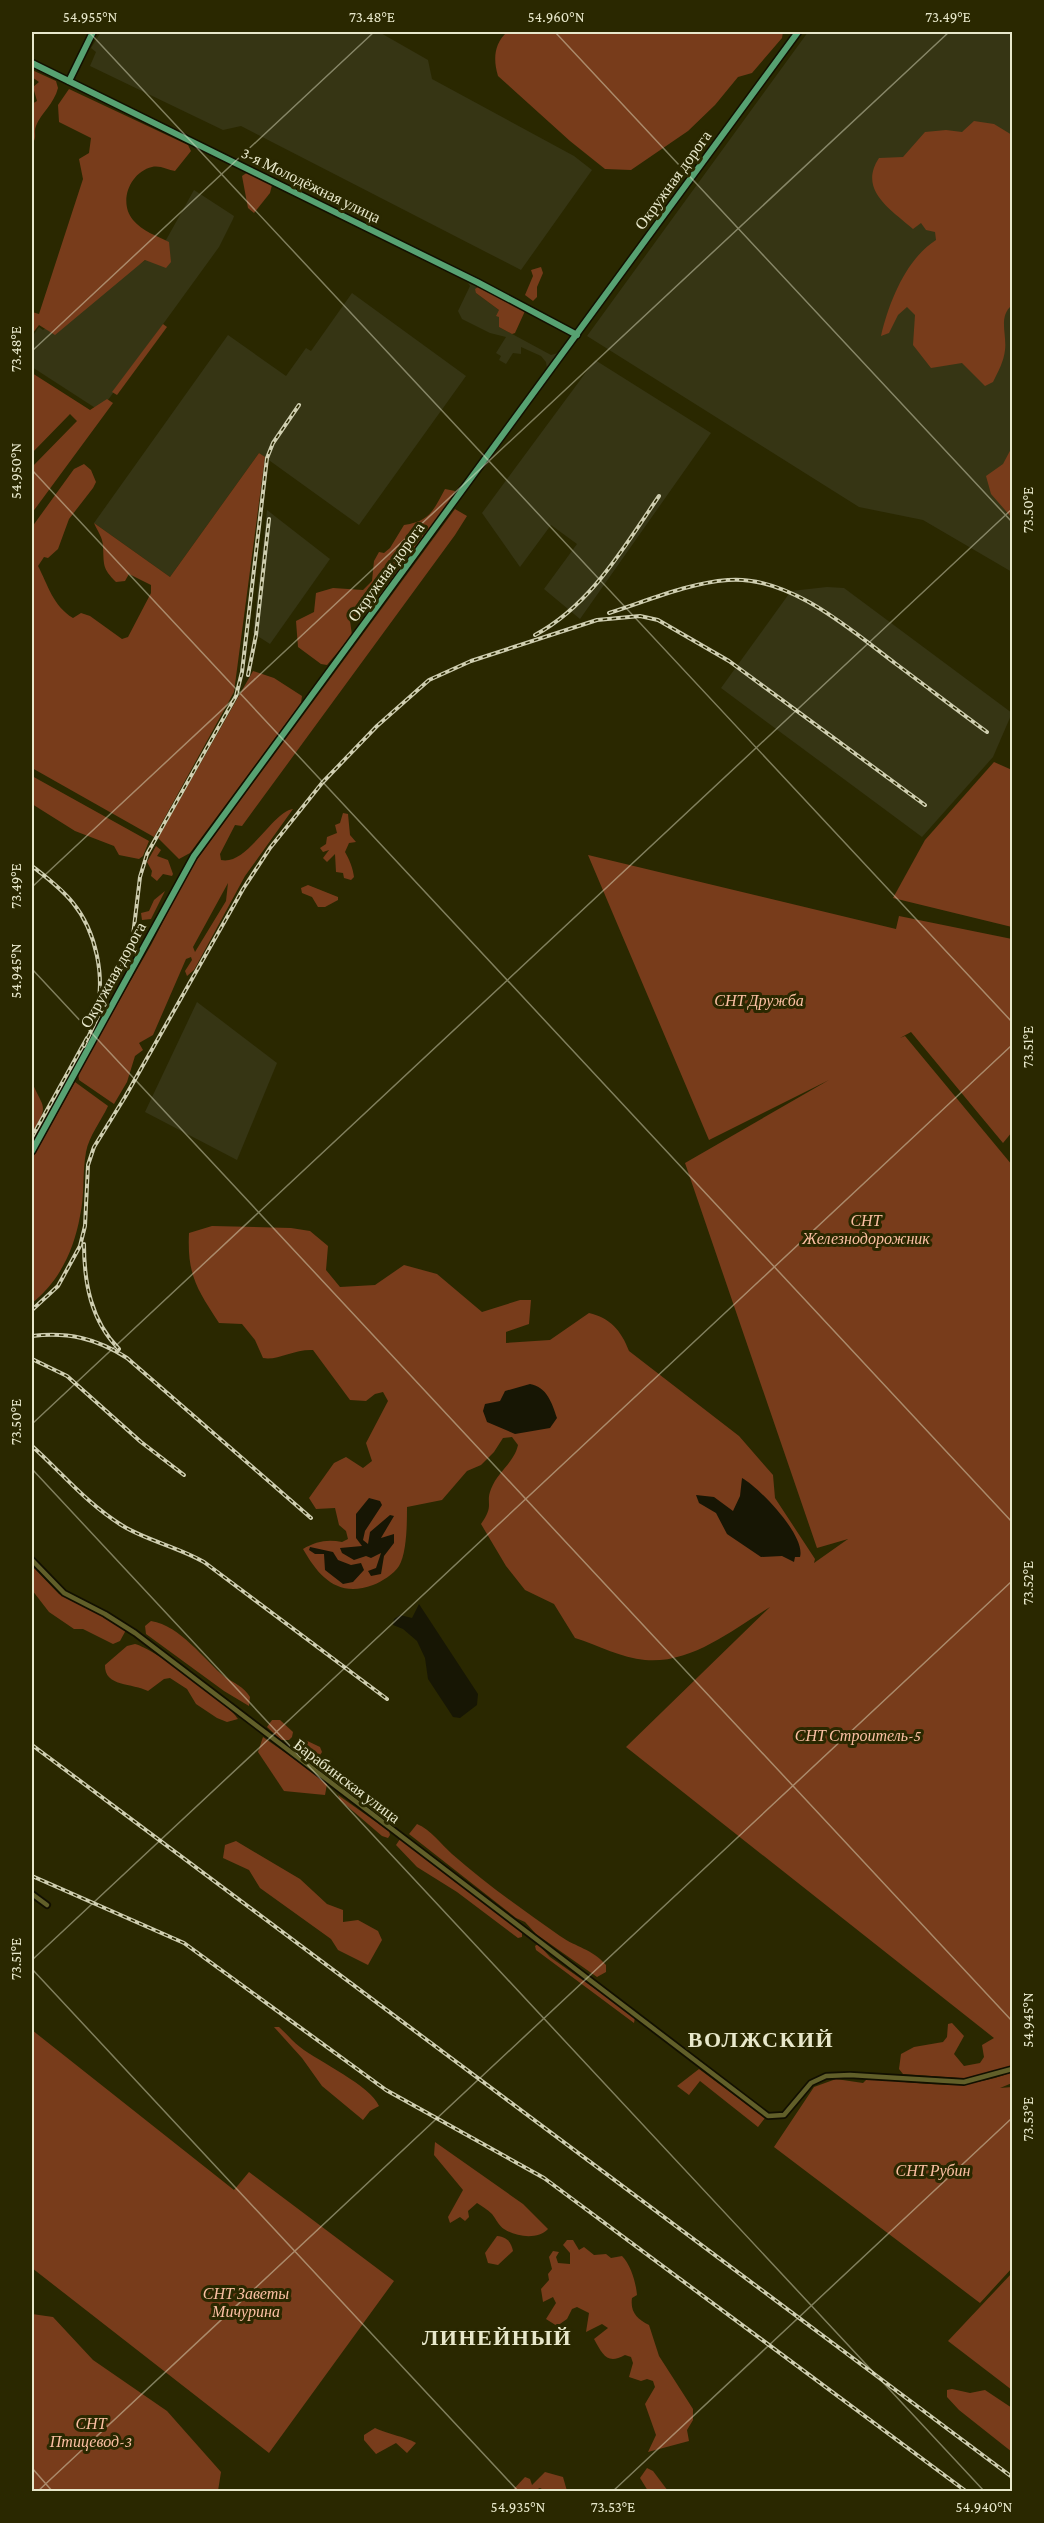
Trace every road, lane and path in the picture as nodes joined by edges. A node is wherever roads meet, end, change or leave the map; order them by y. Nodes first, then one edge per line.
1 (93, 32) edge
2 (798, 32) edge
3 (32, 63) edge
4 (69, 81) junction
5 (577, 335) junction
6 (32, 1151) edge
7 (32, 1560) edge
8 (32, 1894) edge
9 (47, 1905) dead end
10 (1012, 2069) edge

1 - 4 main road
2 - 5 main road, Окружная дорога
3 - 4 main road, 3-я Молодёжная улица
4 - 5 main road, 3-я Молодёжная улица
5 - 6 main road, Окружная дорога
7 - 10 street, Барабинская улица
8 - 9 street

